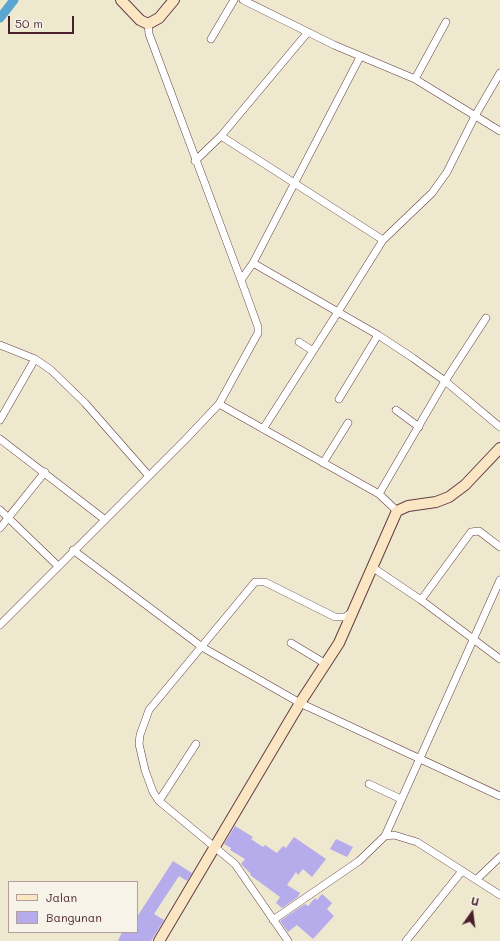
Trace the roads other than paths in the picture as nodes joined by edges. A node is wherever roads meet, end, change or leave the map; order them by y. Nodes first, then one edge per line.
1 (121, 0) edge
2 (174, 0) edge
3 (234, 0) edge
4 (243, 0) edge
5 (256, 3) edge
6 (446, 22) dead end
7 (148, 24) junction
8 (308, 32) junction
9 (211, 39) dead end
10 (360, 56) junction
11 (500, 73) edge
12 (414, 79) junction
13 (475, 116) junction
14 (500, 131) edge
15 (221, 136) junction
16 (195, 161) junction
17 (295, 182) junction
18 (383, 240) junction
19 (253, 263) junction
20 (241, 280) junction
21 (338, 312) junction
22 (486, 318) dead end
23 (378, 335) junction
24 (299, 342) dead end
25 (0, 345) edge
26 (313, 351) junction
27 (35, 359) junction
28 (445, 381) junction
29 (339, 399) dead end
30 (219, 404) junction
31 (396, 410) dead end
32 (0, 420) edge
33 (348, 423) dead end
34 (419, 427) junction
35 (500, 427) edge
36 (263, 429) junction
37 (0, 439) edge
38 (500, 448) edge
39 (323, 463) junction
40 (45, 472) junction
41 (149, 476) junction
42 (379, 494) junction
43 (0, 510) edge
44 (397, 511) junction
45 (8, 518) junction
46 (104, 519) junction
47 (0, 528) edge
48 (500, 547) edge
49 (73, 550) junction
50 (58, 566) junction
51 (372, 567) junction
52 (500, 580) edge
53 (421, 600) junction
54 (354, 611) junction
55 (0, 625) edge
56 (474, 640) junction
57 (291, 643) dead end
58 (202, 647) junction
59 (500, 659) edge
60 (326, 664) junction
61 (300, 703) junction
62 (196, 744) dead end
63 (421, 758) junction
64 (369, 784) dead end
65 (500, 796) edge
66 (401, 798) junction
67 (159, 801) junction
68 (385, 836) junction
69 (214, 848) junction
70 (500, 857) edge
71 (462, 871) junction
72 (477, 879) junction
73 (500, 895) edge
74 (273, 920) junction
75 (159, 941) edge
76 (288, 941) edge
77 (406, 941) edge

1 - 7 street
2 - 7 street
3 - 9 street
4 - 5 street
5 - 8 street
6 - 12 street
7 - 16 street
8 - 10 street
8 - 15 street
10 - 12 street
10 - 17 street
11 - 13 street
12 - 13 street
13 - 14 street
13 - 18 street
15 - 16 street
15 - 17 street
16 - 20 street
17 - 18 street
17 - 19 street
18 - 21 street
19 - 20 street
19 - 21 street
20 - 30 street
21 - 23 street
21 - 26 street
22 - 28 street
23 - 28 street
23 - 29 street
24 - 26 street
25 - 27 street
26 - 36 street
27 - 32 street
27 - 41 street
28 - 34 street
28 - 35 street
30 - 36 street
30 - 41 street
31 - 34 street
33 - 39 street
34 - 42 street
36 - 39 street
37 - 40 street
38 - 44 street
39 - 42 street
40 - 45 street
40 - 46 street
41 - 46 street
42 - 44 street
43 - 45 street
44 - 51 street
45 - 47 street
45 - 50 street
46 - 49 street
48 - 53 street
49 - 50 street
49 - 58 street
50 - 55 street
51 - 53 street
51 - 54 street
52 - 56 street
53 - 56 street
54 - 58 street
54 - 60 street
56 - 59 street
56 - 63 street
57 - 60 street
58 - 61 street
58 - 67 street
60 - 61 street
61 - 63 street
61 - 69 street
62 - 67 street
63 - 65 street
63 - 66 street
64 - 66 street
66 - 68 street
67 - 69 street
68 - 71 street
68 - 74 street
69 - 74 street
69 - 75 street
70 - 72 street
71 - 72 street
71 - 77 street
72 - 73 street
74 - 76 street

